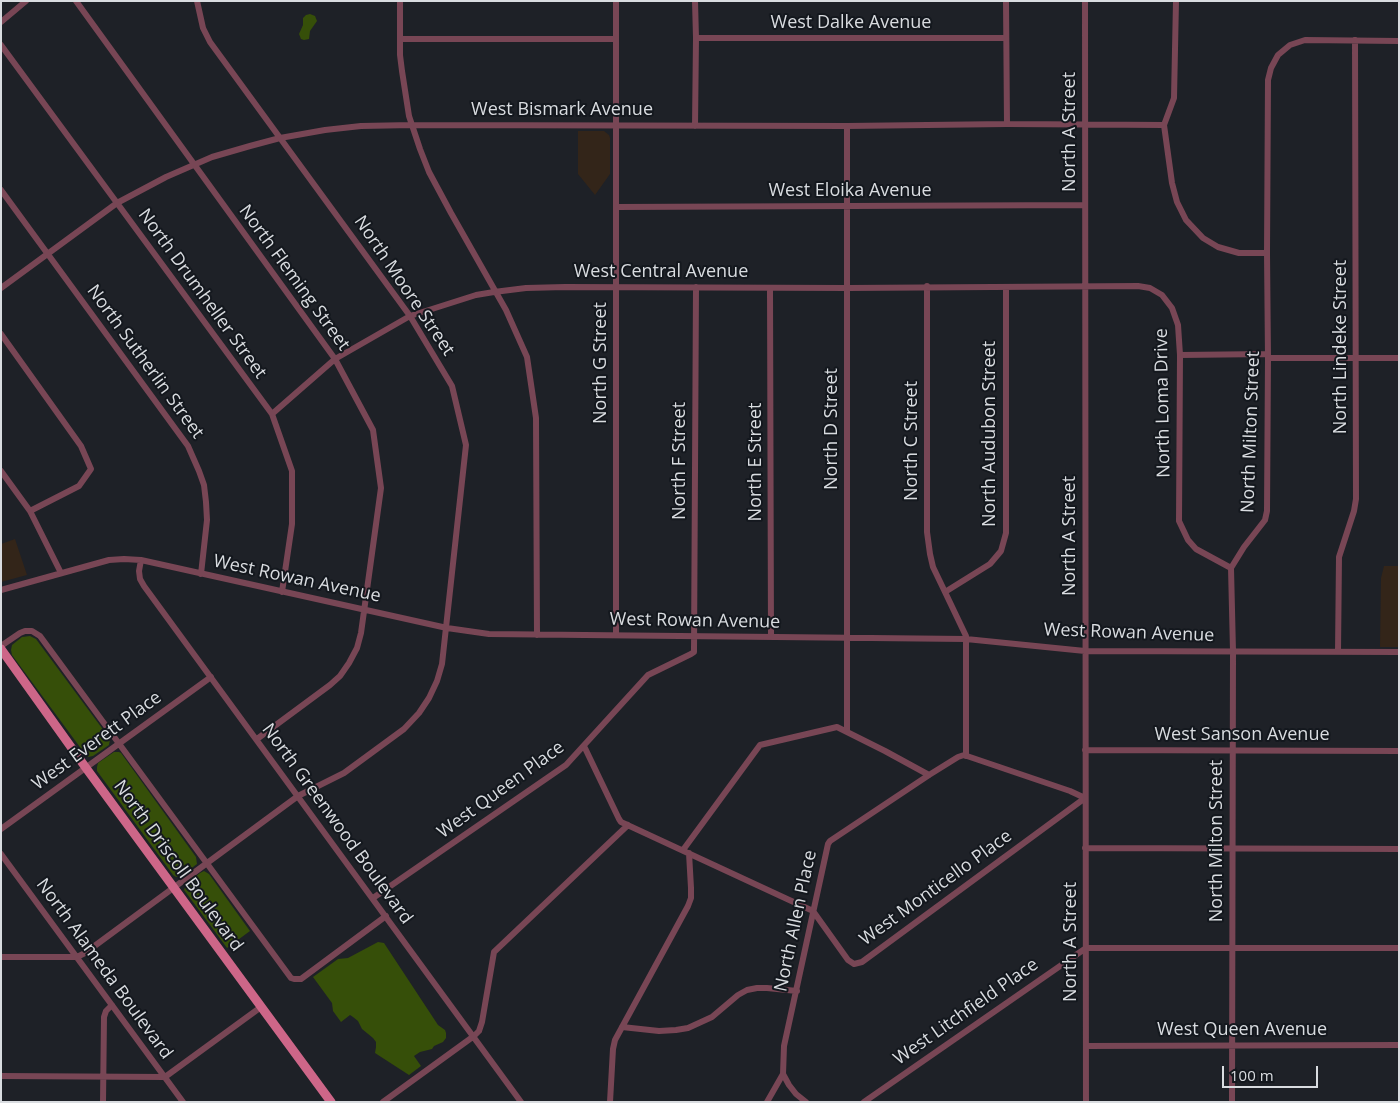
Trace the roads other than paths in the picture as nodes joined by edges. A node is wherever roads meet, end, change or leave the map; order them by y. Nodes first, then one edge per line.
1 (26, 1) edge
2 (76, 1) edge
3 (197, 1) edge
4 (400, 1) edge
5 (616, 1) edge
6 (695, 1) edge
7 (1006, 1) edge
8 (1085, 1) edge
9 (1176, 1) edge
10 (1, 22) edge
11 (696, 38) junction
12 (1006, 38) junction
13 (400, 39) junction
14 (616, 39) junction
15 (1355, 40) junction
16 (1399, 41) edge
17 (1, 46) edge
18 (1006, 124) junction
19 (412, 125) junction
20 (1085, 125) junction
21 (1164, 125) junction
22 (616, 126) junction
23 (695, 126) junction
24 (847, 126) junction
25 (280, 138) junction
26 (194, 165) junction
27 (1, 190) edge
28 (117, 203) junction
29 (1085, 205) junction
30 (848, 206) junction
31 (616, 207) junction
32 (48, 253) junction
33 (1267, 253) junction
34 (926, 286) junction
35 (616, 287) junction
36 (696, 287) junction
37 (1006, 287) junction
38 (1086, 287) junction
39 (1, 288) edge
40 (770, 288) junction
41 (848, 288) junction
42 (494, 292) junction
43 (410, 316) junction
44 (1, 334) edge
45 (1180, 355) junction
46 (1268, 356) junction
47 (1356, 357) junction
48 (1399, 358) edge
49 (334, 359) junction
50 (272, 414) junction
51 (1, 471) edge
52 (30, 511) junction
53 (141, 560) junction
54 (1231, 568) junction
55 (61, 573) junction
56 (201, 574) junction
57 (1, 590) edge
58 (282, 592) junction
59 (945, 592) junction
60 (364, 610) junction
61 (447, 628) junction
62 (537, 635) junction
63 (616, 635) junction
64 (695, 635) junction
65 (771, 637) junction
66 (847, 637) junction
67 (966, 639) junction
68 (1, 648) edge
69 (1085, 651) junction
70 (1233, 651) junction
71 (1338, 652) junction
72 (1399, 652) edge
73 (210, 677) junction
74 (847, 732) junction
75 (257, 739) junction
76 (119, 744) junction
77 (584, 746) junction
78 (1085, 750) junction
79 (1232, 750) junction
80 (1399, 751) edge
81 (965, 756) junction
82 (86, 768) junction
83 (929, 775) junction
84 (298, 796) junction
85 (1086, 798) junction
86 (628, 825) junction
87 (1, 829) edge
88 (1086, 848) junction
89 (1232, 848) junction
90 (1399, 849) edge
91 (686, 851) junction
92 (1, 854) edge
93 (207, 863) junction
94 (174, 888) junction
95 (373, 898) junction
96 (813, 911) junction
97 (386, 916) junction
98 (1232, 947) junction
99 (1086, 948) junction
100 (1399, 948) edge
101 (1, 957) edge
102 (77, 957) junction
103 (797, 991) junction
104 (112, 1005) junction
105 (261, 1007) junction
106 (622, 1027) junction
107 (474, 1036) junction
108 (1232, 1045) junction
109 (1399, 1045) edge
110 (1086, 1046) junction
111 (783, 1074) junction
112 (1, 1076) edge
113 (104, 1077) junction
114 (165, 1077) junction
115 (103, 1102) edge
116 (183, 1102) edge
117 (330, 1102) edge
118 (383, 1102) edge
119 (521, 1102) edge
120 (610, 1102) edge
121 (767, 1102) edge
122 (806, 1102) edge
123 (864, 1102) edge
124 (1086, 1102) edge
125 (1232, 1102) edge

1 - 10 street
2 - 26 street, North Fleming Street
3 - 25 street, North Moore Street
4 - 13 street
5 - 14 street, North G Street
6 - 11 street
7 - 12 street
8 - 20 street, North A Street
9 - 21 street
11 - 12 street, West Dalke Avenue
11 - 23 street
12 - 18 street
13 - 14 street
13 - 19 street
14 - 22 street, North G Street
15 - 16 street
15 - 33 street, North Milton Street
15 - 47 street, North Lindeke Street
17 - 28 street, North Drumheller Street
18 - 20 street, West Bismark Avenue
18 - 24 street, West Bismark Avenue
19 - 22 street, West Bismark Avenue
19 - 25 street, West Bismark Avenue
19 - 42 street
20 - 21 street, West Bismark Avenue
20 - 29 street, North A Street
21 - 33 street
22 - 23 street, West Bismark Avenue
22 - 31 street, North G Street
23 - 24 street, West Bismark Avenue
24 - 30 street, North D Street
25 - 26 street, West Bismark Avenue
25 - 43 street, North Moore Street
26 - 28 street, West Bismark Avenue
26 - 49 street, North Fleming Street
27 - 32 street, North Sutherlin Street
28 - 32 street, West Bismark Avenue
28 - 50 street, North Drumheller Street
29 - 30 street, West Eloika Avenue
29 - 38 street, North A Street
30 - 31 street, West Eloika Avenue
30 - 41 street, North D Street
31 - 35 street, North G Street
32 - 39 street, West Bismark Avenue
32 - 56 street, North Sutherlin Street
33 - 46 street, North Milton Street
34 - 37 street, West Central Avenue
34 - 41 street, West Central Avenue
34 - 59 street, North C Street
35 - 36 street, West Central Avenue
35 - 42 street, West Central Avenue
35 - 63 street, North G Street
36 - 40 street, West Central Avenue
36 - 64 street, North F Street
37 - 38 street, West Central Avenue
37 - 59 street, North Audubon Street
38 - 45 street, North Loma Drive
38 - 69 street, North A Street
40 - 41 street, West Central Avenue
40 - 65 street, North E Street
41 - 66 street, North D Street
42 - 43 street, West Central Avenue
42 - 62 street
43 - 49 street, West Central Avenue
43 - 61 street, North Moore Street
44 - 52 street
45 - 46 street
45 - 54 street, North Loma Drive
46 - 47 street
46 - 54 street, North Milton Street
47 - 48 street
47 - 71 street, North Lindeke Street
49 - 50 street, West Central Avenue
49 - 60 street, North Fleming Street
50 - 58 street, North Drumheller Street
51 - 52 street
52 - 55 street
53 - 55 street, West Rowan Avenue
53 - 56 street, West Rowan Avenue
53 - 73 street, North Greenwood Boulevard
54 - 70 street, North Milton Street
55 - 57 street, West Rowan Avenue
56 - 58 street, West Rowan Avenue
58 - 60 street, West Rowan Avenue
59 - 67 street
60 - 61 street, West Rowan Avenue
60 - 75 street, North Fleming Street
61 - 62 street, West Rowan Avenue
61 - 84 street, North Moore Street
62 - 63 street, West Rowan Avenue
63 - 64 street, West Rowan Avenue
64 - 65 street, West Rowan Avenue
64 - 77 street, West Queen Place
65 - 66 street, West Rowan Avenue
66 - 67 street, West Rowan Avenue
66 - 74 street, North D Street
67 - 69 street, West Rowan Avenue
67 - 81 street
68 - 76 street, North Driscoll Boulevard
68 - 82 main road, North Driscoll Boulevard
69 - 70 street, West Rowan Avenue
69 - 78 street, North A Street
70 - 71 street, West Rowan Avenue
70 - 79 street, North Milton Street
71 - 72 street, West Rowan Avenue
73 - 75 street, North Greenwood Boulevard
73 - 76 street, West Everett Place
74 - 83 street
74 - 91 street
75 - 84 street, North Greenwood Boulevard
76 - 82 street, West Everett Place
76 - 93 street, North Driscoll Boulevard
77 - 86 street
77 - 95 street, West Queen Place
78 - 79 street, West Sanson Avenue
78 - 85 street, North A Street
79 - 80 street, West Sanson Avenue
79 - 89 street, North Milton Street
81 - 83 street, North Allen Place
81 - 85 street
82 - 87 street, West Everett Place
82 - 94 main road, North Driscoll Boulevard
83 - 96 street, North Allen Place
84 - 93 street, North Moore Street
84 - 95 street, North Greenwood Boulevard
85 - 88 street, North A Street
85 - 96 street, West Monticello Place
86 - 91 street, West Monticello Place
86 - 107 street
88 - 89 street
88 - 99 street, North A Street
89 - 90 street
89 - 98 street, North Milton Street
91 - 96 street, West Monticello Place
91 - 106 street
92 - 102 street, North Alameda Boulevard
93 - 94 street, North Moore Street
93 - 97 street, North Driscoll Boulevard
94 - 102 street, North Moore Street
94 - 105 main road, North Driscoll Boulevard
95 - 97 street, North Greenwood Boulevard
96 - 103 street, North Allen Place
97 - 107 street, North Greenwood Boulevard
98 - 99 street
98 - 100 street
98 - 108 street, North Milton Street
99 - 110 street, North A Street
99 - 123 street, West Litchfield Place
101 - 102 street
102 - 104 street, North Alameda Boulevard
103 - 106 street
103 - 111 street, North Allen Place
104 - 113 street
104 - 114 street, North Alameda Boulevard
105 - 114 street
105 - 117 main road, North Driscoll Boulevard
106 - 120 street
107 - 118 street
107 - 119 street, North Greenwood Boulevard
108 - 109 street, West Queen Avenue
108 - 110 street, West Queen Avenue
108 - 125 street, North Milton Street
110 - 124 street, North A Street
111 - 121 street, North Allen Place
111 - 122 street
112 - 113 street
113 - 114 street
113 - 115 street
114 - 116 street, North Alameda Boulevard

